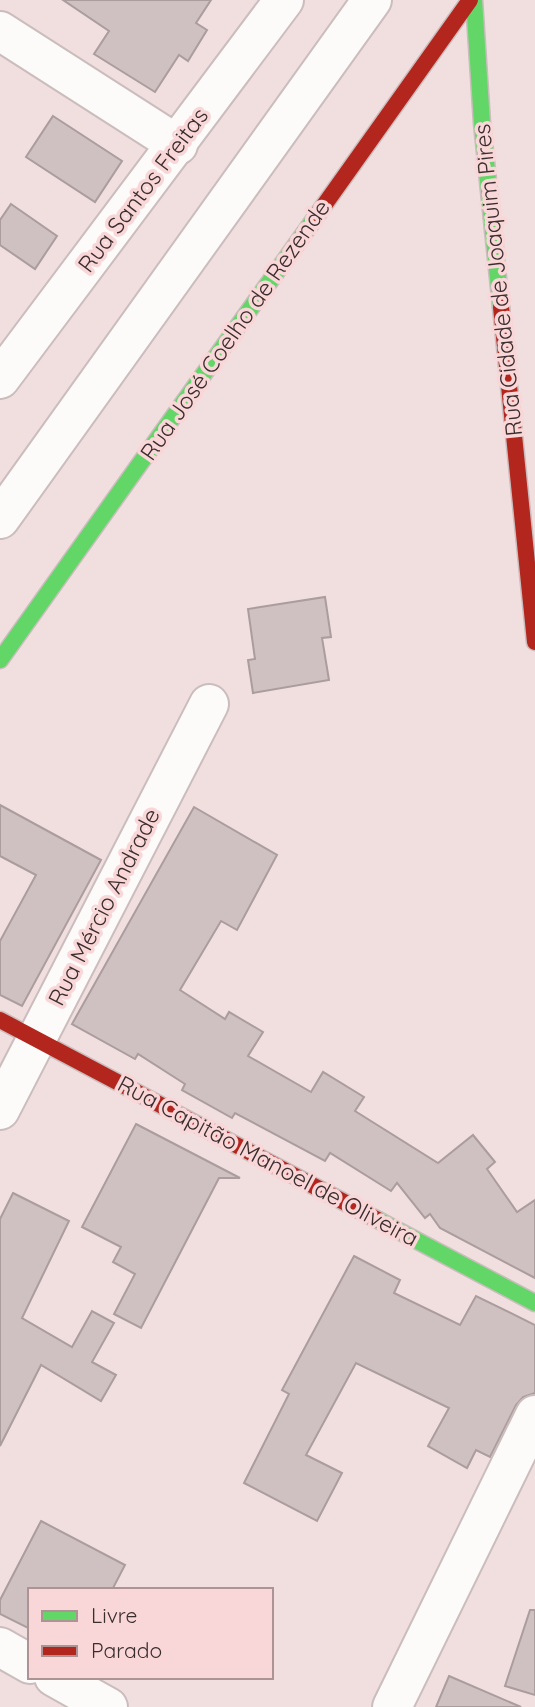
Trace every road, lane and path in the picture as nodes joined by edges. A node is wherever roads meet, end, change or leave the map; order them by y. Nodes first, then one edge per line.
1 (284, 0) edge
2 (372, 0) edge
3 (472, 0) edge
4 (0, 31) edge
5 (178, 145) junction
6 (0, 379) edge
7 (0, 519) edge
8 (535, 642) edge
9 (0, 660) edge
10 (209, 704) dead end
11 (0, 1020) edge
12 (37, 1038) junction
13 (0, 1110) edge
14 (535, 1303) edge
15 (535, 1415) edge
16 (0, 1647) edge
17 (28, 1663) edge
18 (58, 1679) edge
19 (108, 1707) edge
20 (392, 1707) edge

1 - 5 street, Rua Santos Freitas
2 - 7 street
3 - 8 street, Rua Cidade de Joaquim Pires
3 - 9 street, Rua José Coelho de Rezende
4 - 5 street
5 - 6 street, Rua Santos Freitas
10 - 12 street, Rua Mércio Andrade
11 - 12 street, Rua Capitão Manoel de Oliveira
12 - 13 street, Rua Mércio Andrade
12 - 14 street, Rua Capitão Manoel de Oliveira
15 - 20 street
16 - 17 street
18 - 19 street

